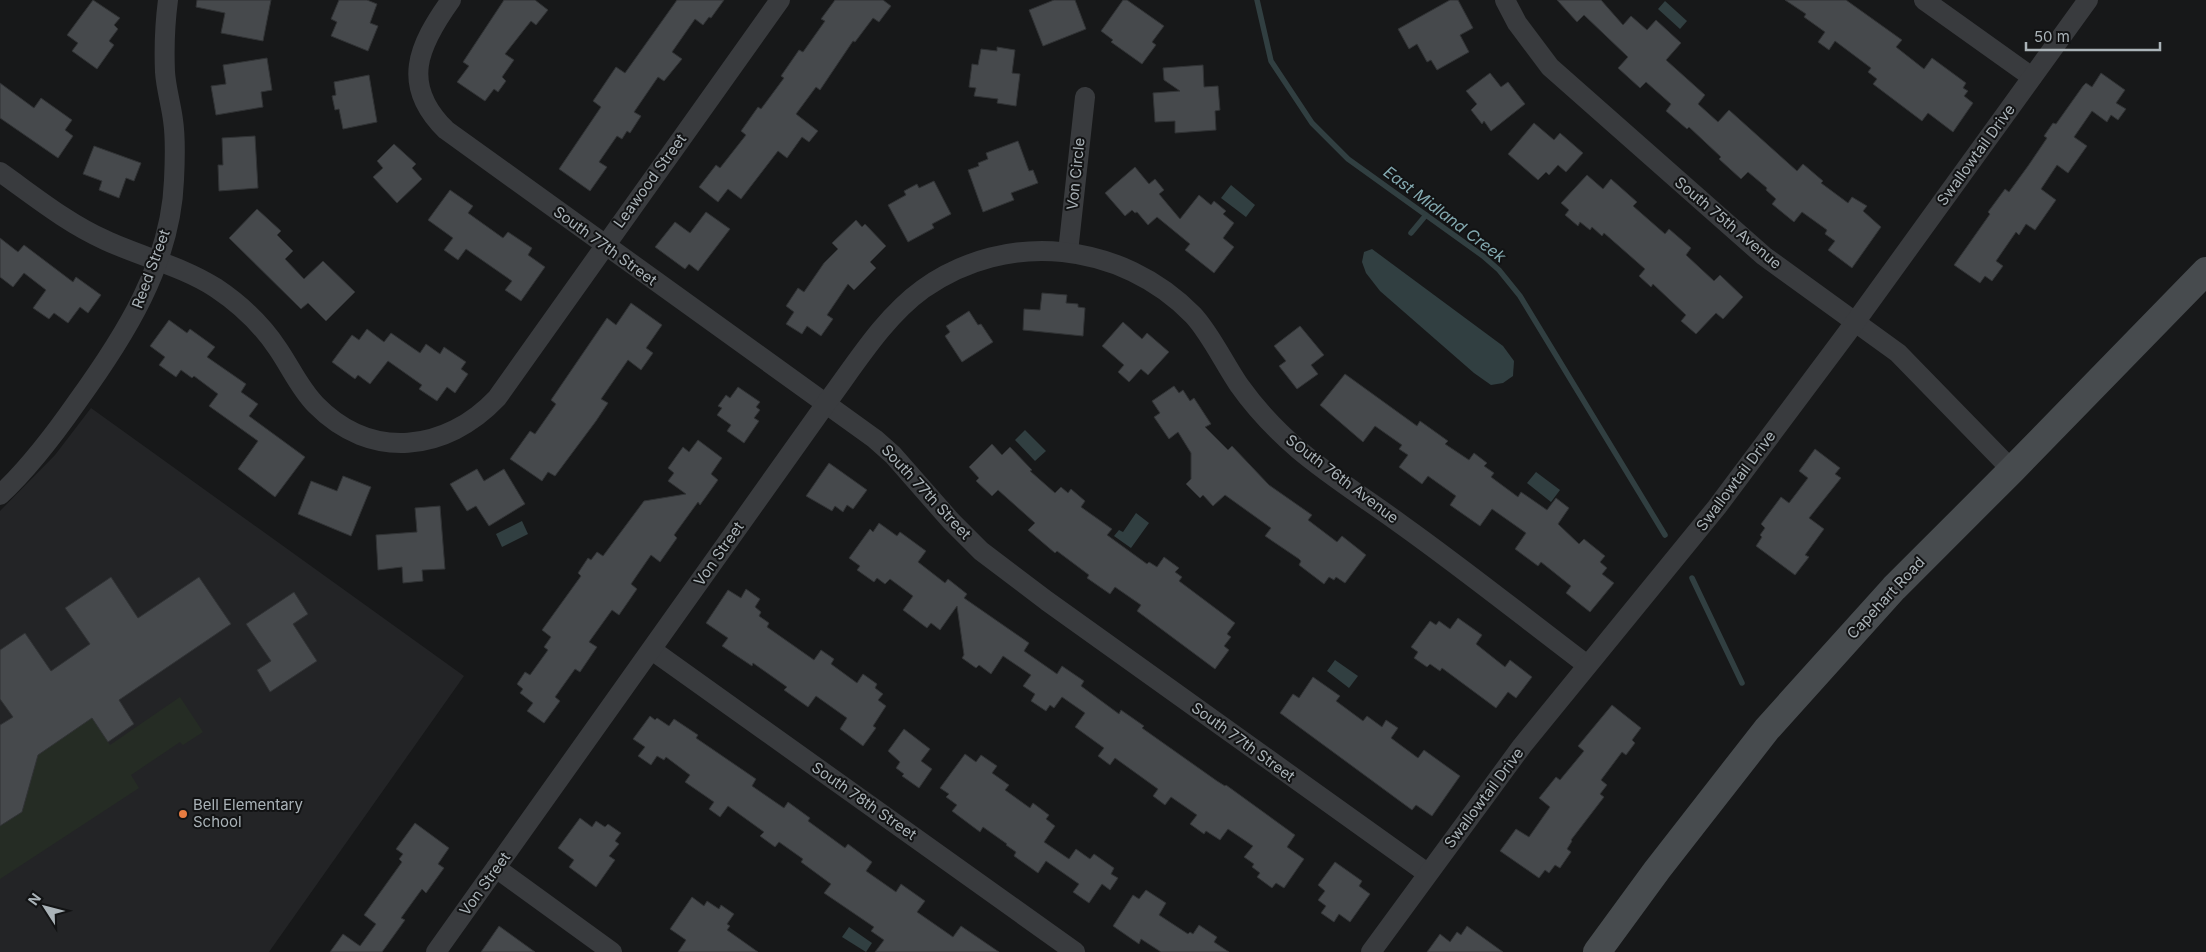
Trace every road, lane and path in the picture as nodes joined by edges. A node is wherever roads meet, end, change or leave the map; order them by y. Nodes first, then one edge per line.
1 (168, 0) edge
2 (451, 0) edge
3 (780, 0) edge
4 (1505, 0) edge
5 (1924, 0) edge
6 (2088, 0) edge
7 (2032, 77) junction
8 (1085, 97) dead end
9 (0, 172) edge
10 (604, 246) junction
11 (1068, 252) junction
12 (157, 260) junction
13 (2206, 271) edge
14 (1856, 321) junction
15 (825, 404) junction
16 (2012, 470) junction
17 (0, 495) edge
18 (652, 650) junction
19 (1587, 665) junction
20 (496, 868) junction
21 (1427, 873) junction
22 (436, 952) edge
23 (612, 952) edge
24 (1075, 952) edge
25 (1371, 952) edge
26 (1597, 952) edge

1 - 12 street, Reed Street
2 - 10 street, South 77th Street
3 - 10 street, Leawood Street
4 - 14 street, South 75th Avenue
5 - 7 street
6 - 7 street, Swallowtail Drive
7 - 14 street, Swallowtail Drive
8 - 11 street, Von Circle
9 - 12 street
10 - 12 street, Leawood Street
10 - 15 street, South 77th Street
11 - 15 street, Von Street
11 - 19 street, SOuth 76th Avenue
12 - 17 street, Reed Street
13 - 16 street, Capehart Road
14 - 16 street, South 75th Avenue
14 - 19 street, Swallowtail Drive
15 - 18 street, Von Street
15 - 21 street, South 77th Street
16 - 26 street, Capehart Road
18 - 20 street, Von Street
18 - 24 street, South 78th Street
19 - 21 street, Swallowtail Drive
20 - 22 street, Von Street
20 - 23 street
21 - 25 street, Swallowtail Drive

